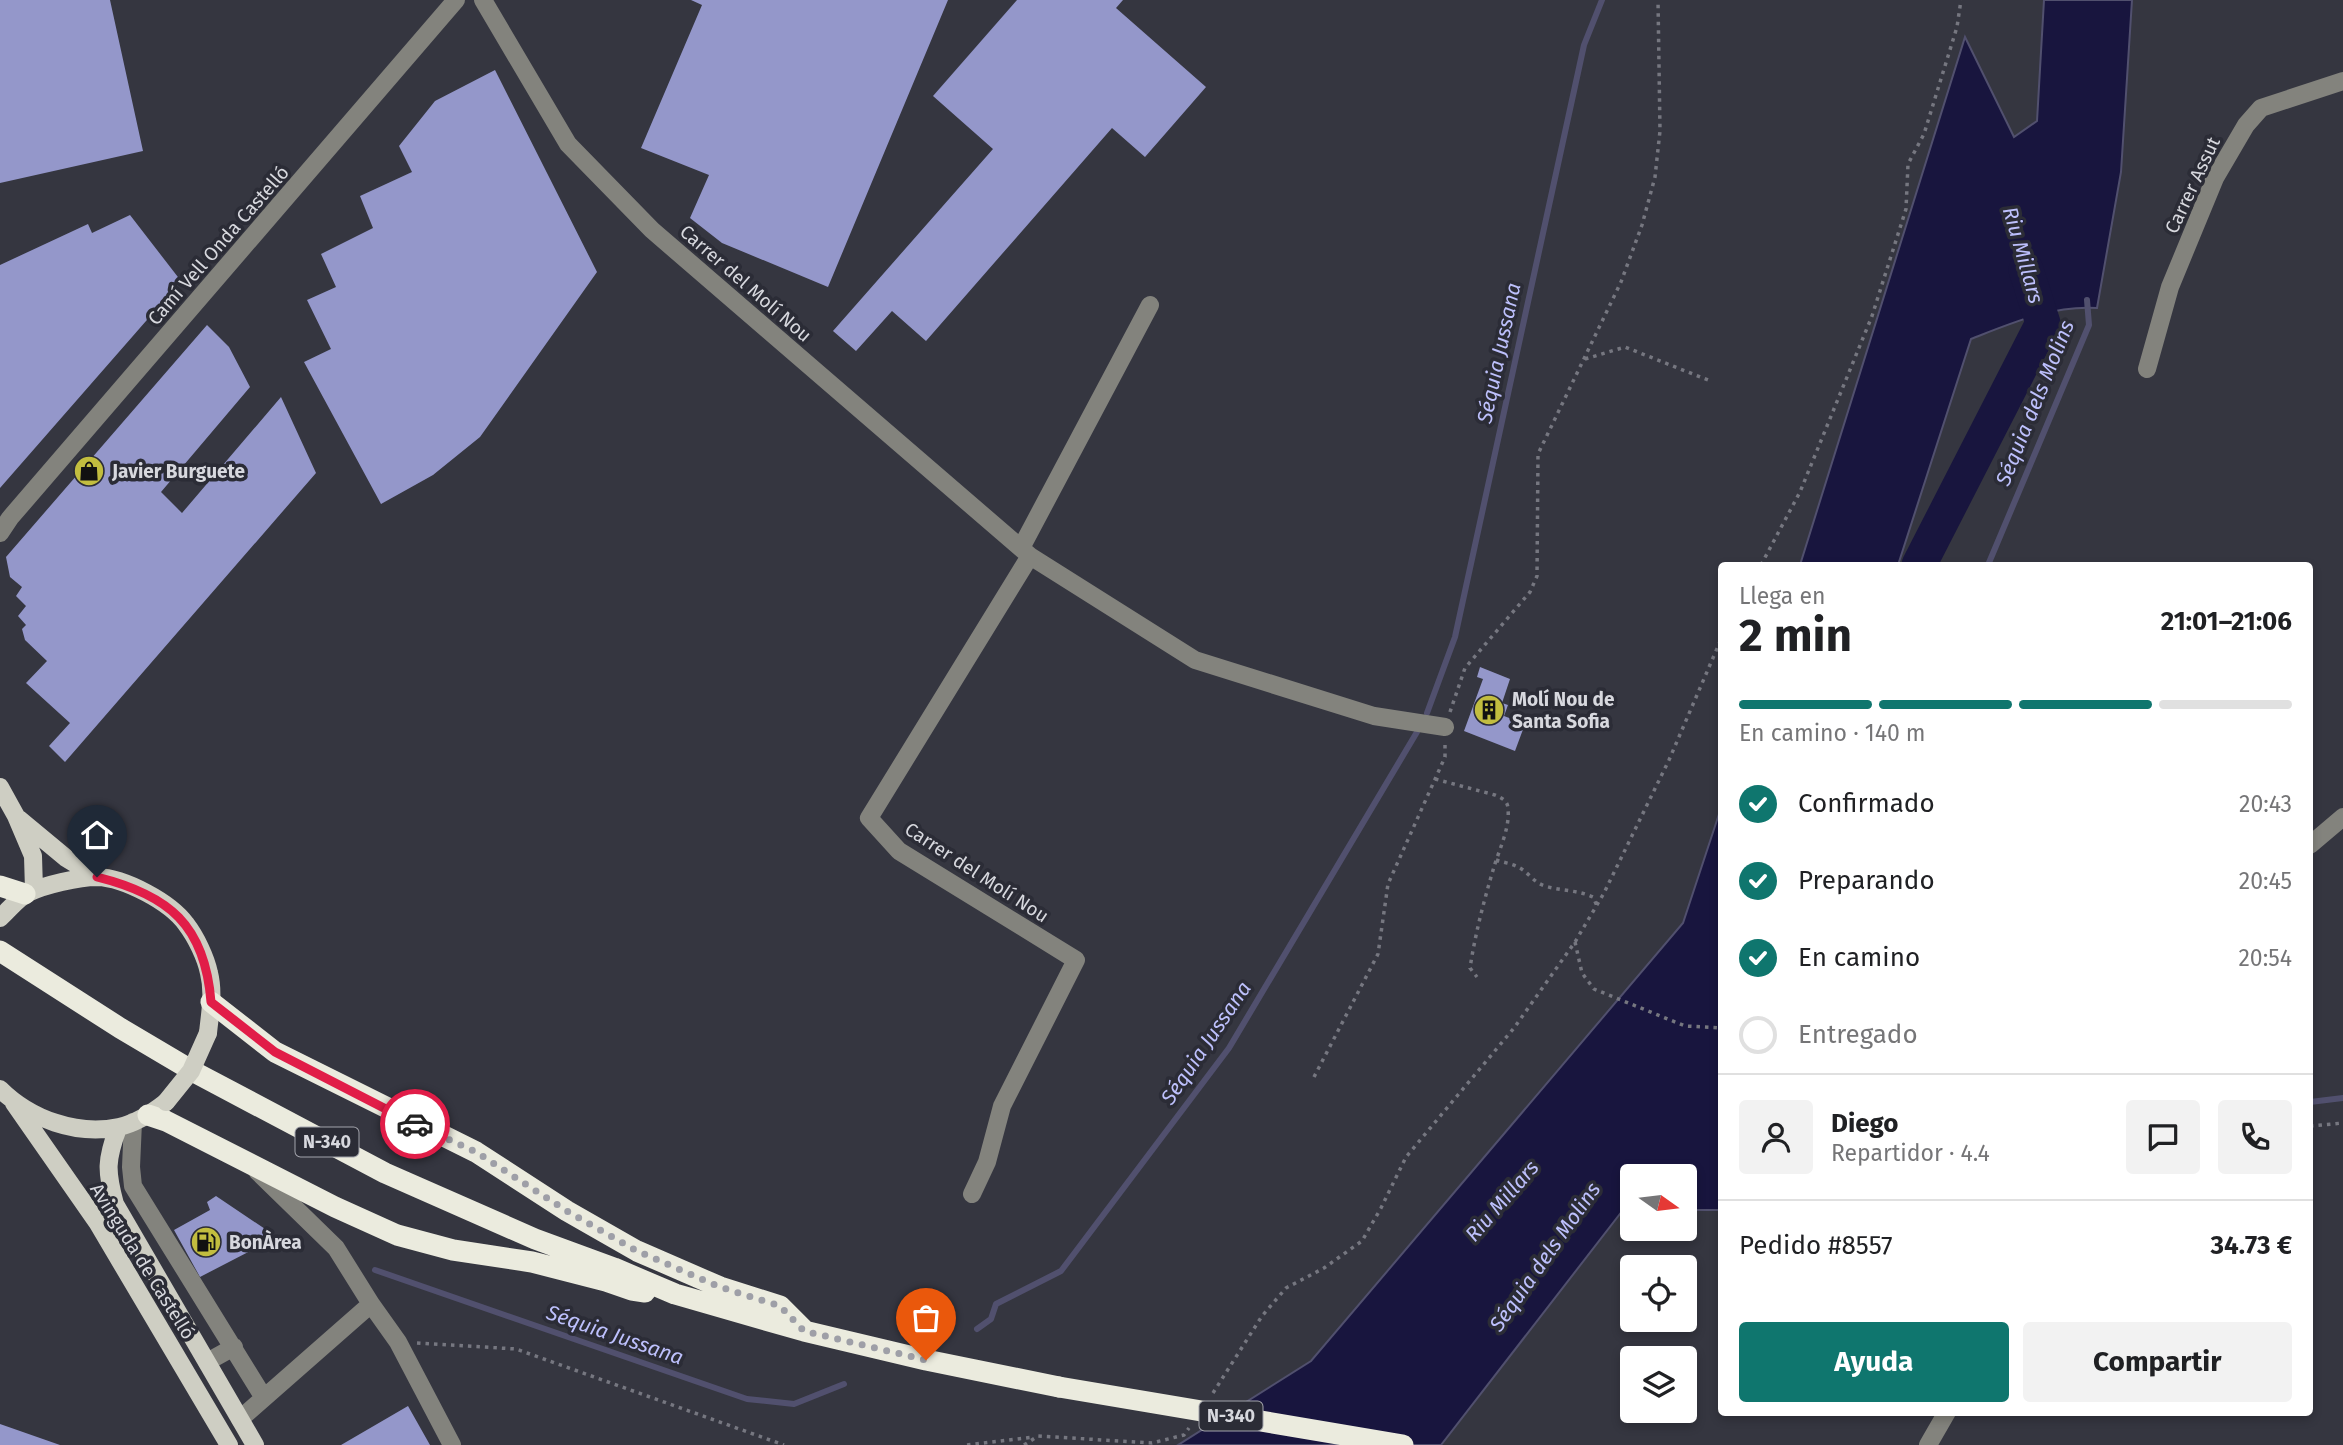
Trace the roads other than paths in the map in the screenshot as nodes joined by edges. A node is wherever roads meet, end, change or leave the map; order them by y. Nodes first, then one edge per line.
1 (456, 0) edge
2 (483, 0) edge
3 (2343, 80) edge
4 (1150, 305) dead end
5 (2147, 369) dead end
6 (3, 525) edge
7 (1026, 552) junction
8 (1445, 727) road end
9 (0, 788) edge
10 (16, 816) junction
11 (2343, 817) edge
12 (2313, 842) edge
13 (97, 877) junction
14 (0, 886) edge
15 (18, 903) edge
16 (0, 951) edge
17 (211, 1002) junction
18 (0, 1089) edge
19 (14, 1103) junction
20 (133, 1122) junction
21 (249, 1164) junction
22 (972, 1194) dead end
23 (675, 1294) junction
24 (371, 1304) junction
25 (804, 1331) junction
26 (234, 1347) junction
27 (207, 1362) junction
28 (264, 1398) junction
29 (1945, 1416) edge
30 (240, 1419) junction
31 (229, 1445) edge
32 (255, 1445) edge
33 (452, 1445) edge
34 (1403, 1445) edge
35 (1928, 1445) edge

1 - 6 street, Camí Vell Onda Castelló
2 - 7 street, Carrer del Molí Nou
3 - 5 street, Carrer Assut
4 - 7 street
7 - 8 street, Carrer del Molí Nou
7 - 22 street, Carrer del Molí Nou
9 - 10 main road
10 - 13 main road
10 - 15 main road
11 - 12 street
13 - 15 main road
13 - 17 main road
14 - 15 highway
16 - 23 highway, N-340
17 - 20 main road, bridge
17 - 25 highway
18 - 19 main road
19 - 20 main road
19 - 31 main road, Avinguda de Castelló
20 - 21 highway
20 - 26 street
20 - 27 main road, Avinguda de Castelló
21 - 23 highway
21 - 24 street
23 - 25 highway, N-340
24 - 28 street
24 - 33 street
25 - 34 highway, N-340, bridge
26 - 27 street
26 - 28 street
27 - 30 main road, Avinguda de Castelló
28 - 30 street
29 - 35 street
30 - 32 main road, Avinguda de Castelló

